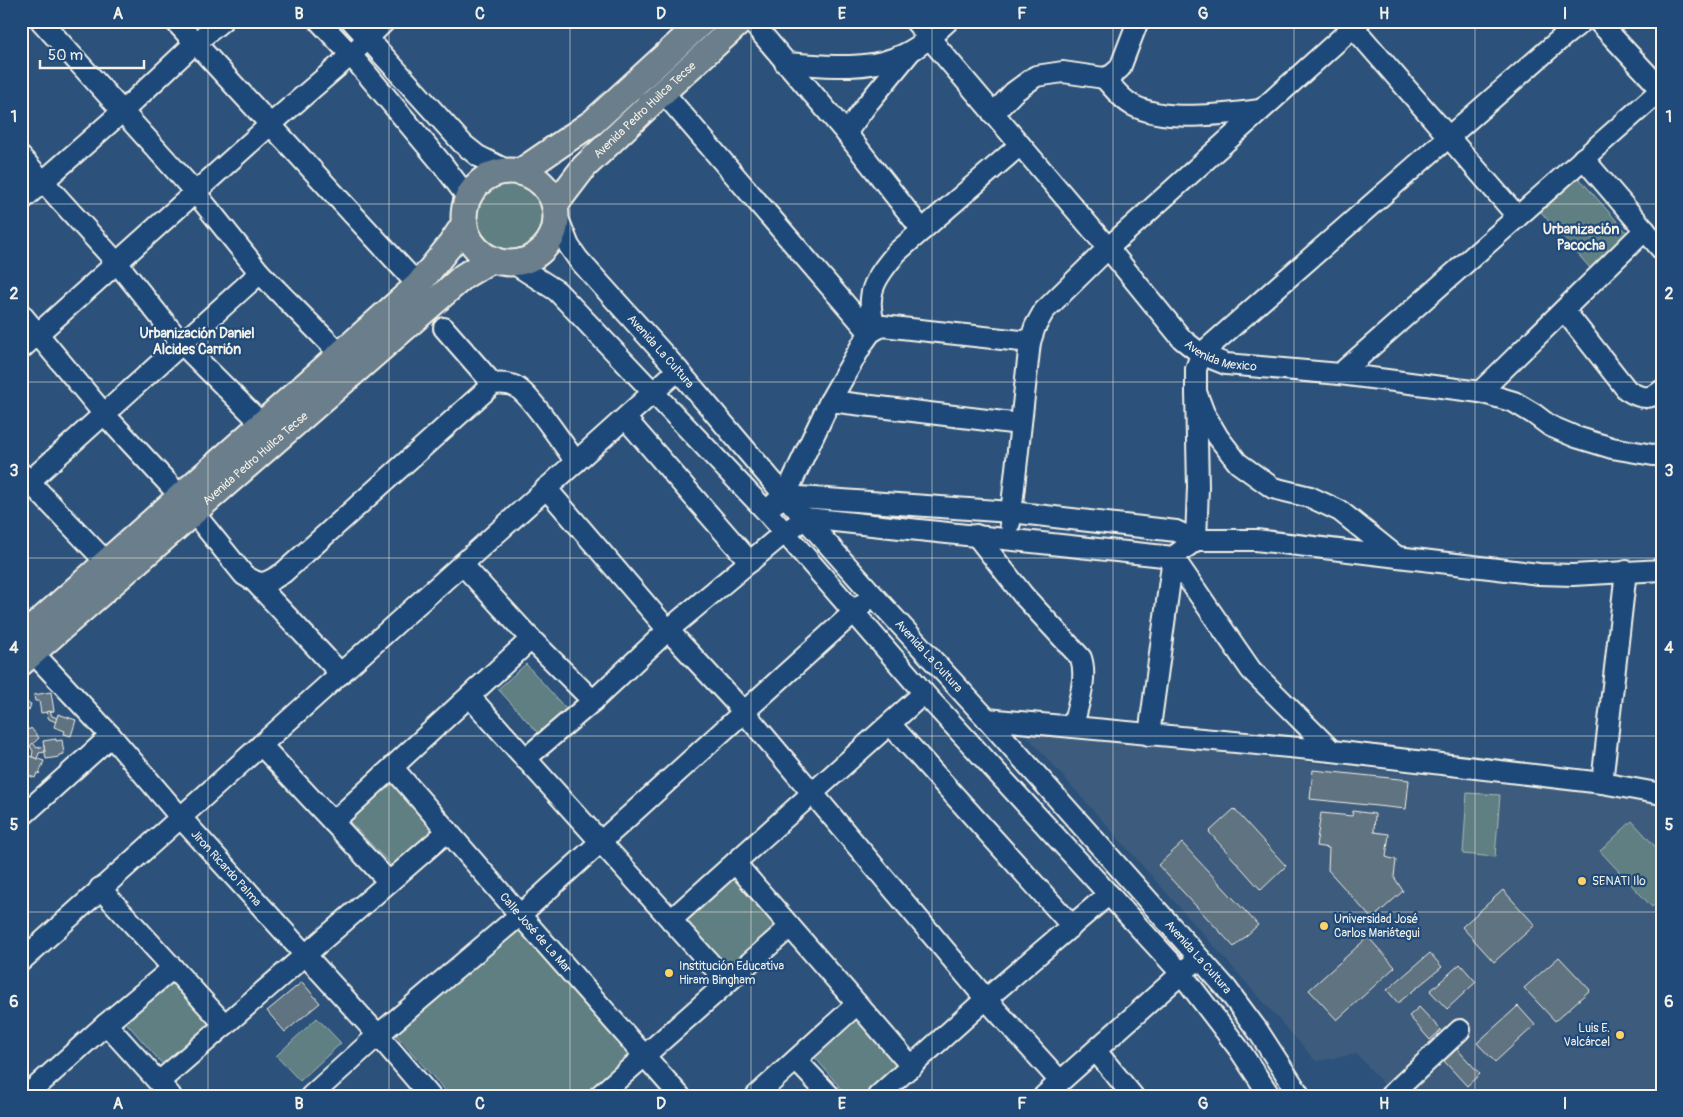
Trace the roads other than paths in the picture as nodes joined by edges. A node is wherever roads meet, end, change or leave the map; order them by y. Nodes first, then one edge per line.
1 (41, 21) edge
2 (176, 21) edge
3 (222, 21) edge
4 (319, 21) edge
5 (352, 21) edge
6 (385, 21) edge
7 (703, 21) edge
8 (742, 21) edge
9 (750, 21) edge
10 (915, 21) edge
11 (948, 21) edge
12 (1138, 21) edge
13 (1584, 21) edge
14 (1598, 21) edge
15 (1354, 23) edge
16 (929, 38) junction
17 (367, 39) junction
18 (195, 43) junction
19 (911, 51) junction
20 (351, 55) junction
21 (785, 63) junction
22 (1104, 78) junction
23 (1662, 89) edge
24 (663, 92) junction
25 (1261, 110) junction
26 (123, 111) junction
27 (994, 114) junction
28 (271, 124) junction
29 (846, 133) junction
30 (1449, 138) junction
31 (1020, 144) junction
32 (21, 157) edge
33 (1582, 158) junction
34 (514, 172) junction
35 (43, 181) junction
36 (195, 192) junction
37 (468, 198) junction
38 (21, 201) edge
39 (556, 211) junction
40 (1518, 216) junction
41 (464, 223) junction
42 (922, 230) junction
43 (1645, 230) junction
44 (1108, 248) junction
45 (1662, 250) edge
46 (502, 261) junction
47 (117, 263) junction
48 (260, 273) junction
49 (418, 285) junction
50 (1564, 310) junction
51 (21, 314) edge
52 (444, 328) dead end
53 (873, 331) junction
54 (38, 333) junction
55 (1030, 342) junction
56 (182, 344) junction
57 (21, 349) edge
58 (1201, 354) junction
59 (348, 362) junction
60 (678, 370) junction
61 (1340, 374) junction
62 (494, 384) junction
63 (1662, 390) edge
64 (1196, 392) junction
65 (1480, 392) junction
66 (654, 393) junction
67 (830, 401) junction
68 (104, 414) junction
69 (626, 419) junction
70 (262, 424) junction
71 (1020, 424) junction
72 (1662, 454) edge
73 (576, 462) junction
74 (24, 481) edge
75 (546, 488) junction
76 (785, 496) junction
77 (188, 505) junction
78 (765, 510) junction
79 (1011, 512) junction
80 (806, 518) junction
81 (784, 533) junction
82 (976, 536) junction
83 (1008, 539) junction
84 (1196, 540) junction
85 (1396, 556) junction
86 (1173, 557) junction
87 (750, 562) junction
88 (107, 563) junction
89 (462, 564) junction
90 (1662, 570) edge
91 (1626, 571) junction
92 (255, 582) junction
93 (873, 595) junction
94 (853, 612) junction
95 (668, 630) junction
96 (531, 640) junction
97 (24, 649) edge
98 (341, 674) junction
99 (924, 693) junction
100 (470, 697) junction
101 (592, 701) junction
102 (744, 712) junction
103 (987, 719) junction
104 (890, 724) junction
105 (1073, 727) junction
106 (1149, 735) junction
107 (111, 736) junction
108 (261, 745) junction
109 (1332, 751) junction
110 (526, 759) junction
111 (393, 768) junction
112 (1602, 783) junction
113 (813, 793) junction
114 (1662, 794) edge
115 (21, 817) edge
116 (182, 818) junction
117 (333, 822) junction
118 (448, 831) junction
119 (599, 841) junction
120 (735, 863) junction
121 (389, 882) junction
122 (100, 888) junction
123 (1109, 894) junction
124 (520, 914) junction
125 (671, 920) junction
126 (1072, 926) junction
127 (790, 927) junction
128 (306, 954) junction
129 (1200, 957) junction
130 (21, 961) edge
131 (173, 968) junction
132 (1181, 973) junction
133 (727, 982) junction
134 (986, 999) junction
135 (858, 1004) junction
136 (106, 1024) junction
137 (225, 1024) junction
138 (1460, 1030) dead end
139 (378, 1035) junction
140 (1096, 1051) junction
141 (644, 1056) junction
142 (796, 1060) junction
143 (912, 1066) junction
144 (1060, 1080) junction
145 (165, 1089) edge
146 (27, 1092) edge
147 (311, 1096) edge
148 (430, 1096) edge
149 (599, 1096) edge
150 (680, 1096) edge
151 (756, 1096) edge
152 (830, 1096) edge
153 (878, 1096) edge
154 (1044, 1096) edge
155 (1134, 1096) edge
156 (1270, 1096) edge
157 (1300, 1096) edge
158 (1390, 1096) edge

1 - 26 street
2 - 18 street
3 - 18 street
4 - 20 street
5 - 17 street
6 - 17 street
7 - 34 main road, Avenida Pedro Huilca Tecse
8 - 24 main road, Avenida Pedro Huilca Tecse
9 - 21 street
10 - 16 street, Avenida Mexico
11 - 16 street
12 - 22 street
13 - 30 street
14 - 23 street
15 - 25 street
15 - 30 street
16 - 19 street
16 - 27 street, Avenida Mexico
17 - 20 street
17 - 34 street
18 - 26 street
18 - 28 street
19 - 21 street
19 - 29 street
20 - 28 street
20 - 37 street
21 - 29 street
22 - 25 street
22 - 27 street
23 - 33 street
24 - 39 main road, Avenida Pedro Huilca Tecse
24 - 53 street
25 - 44 street
26 - 35 street
26 - 36 street
27 - 31 street, Avenida Mexico
28 - 36 street
28 - 49 street
29 - 42 street
30 - 40 street
30 - 58 street
31 - 42 street
31 - 44 street, Avenida Mexico
32 - 35 street
33 - 40 street
33 - 43 street
34 - 37 main road
34 - 39 main road
35 - 38 street
35 - 47 street
36 - 47 street
36 - 48 street
37 - 41 main road
39 - 46 main road
39 - 60 street, Avenida La Cultura
40 - 61 street
41 - 46 main road
41 - 49 main road, Avenida Pedro Huilca Tecse
42 - 53 street
43 - 45 street
43 - 50 street
44 - 55 street
44 - 58 street, Avenida Mexico
46 - 59 main road, Avenida Pedro Huilca Tecse
46 - 66 street, Avenida La Cultura
47 - 54 street
47 - 56 street
48 - 56 street
48 - 59 street
49 - 59 main road, Avenida Pedro Huilca Tecse
50 - 63 street
50 - 65 street
51 - 54 street
52 - 62 street
53 - 55 street
53 - 67 street
54 - 57 street
54 - 68 street
55 - 71 street
56 - 68 street
56 - 70 street
58 - 61 street, Avenida Mexico
58 - 64 street
59 - 70 main road, Avenida Pedro Huilca Tecse
59 - 77 main road, Avenida Pedro Huilca Tecse
60 - 66 street
60 - 76 street, Avenida La Cultura
61 - 65 street, Avenida Mexico
62 - 73 street
62 - 92 street
64 - 84 street
64 - 85 street
65 - 72 street, Avenida Mexico
66 - 69 street
66 - 78 street, Avenida La Cultura
67 - 71 street
67 - 76 street
68 - 74 street
68 - 77 street
69 - 73 street
69 - 87 street
70 - 77 main road, Avenida Pedro Huilca Tecse
71 - 79 street
73 - 75 street
74 - 88 street
75 - 89 street
75 - 95 street
76 - 78 street
76 - 79 street
76 - 80 street, Avenida La Cultura
77 - 88 main road, Avenida Pedro Huilca Tecse
77 - 92 street
77 - 97 main road, Avenida Pedro Huilca Tecse
78 - 81 street, Avenida La Cultura
79 - 83 street
79 - 84 street
80 - 81 street
80 - 82 street
80 - 93 street, Avenida La Cultura
81 - 87 street
81 - 94 street, Avenida La Cultura
82 - 83 street
82 - 105 street
83 - 86 street
84 - 85 street
84 - 86 street
85 - 91 street
86 - 106 street
86 - 109 street
87 - 95 street
88 - 97 main road, Avenida Pedro Huilca Tecse
89 - 96 street
89 - 98 street
90 - 91 street
91 - 112 street
92 - 98 street
93 - 94 street
93 - 103 street, Avenida La Cultura
94 - 99 street, Avenida La Cultura
94 - 102 street
95 - 101 street
95 - 102 street
96 - 100 street
96 - 101 street
97 - 107 street, Jiron Ricardo Palma
98 - 108 street
99 - 104 street
99 - 123 street, Avenida La Cultura
100 - 110 street
100 - 111 street
101 - 110 street
102 - 113 street
102 - 119 street
103 - 105 street
103 - 129 street, Avenida La Cultura
104 - 113 street
104 - 126 street
105 - 106 street
106 - 109 street
107 - 115 street
107 - 116 street, Jiron Ricardo Palma
108 - 116 street
108 - 117 street
109 - 112 street
110 - 119 street
111 - 117 street
111 - 118 street, Calle José de La Mar
112 - 114 street
113 - 120 street
113 - 134 street
116 - 122 street
116 - 128 street, Jiron Ricardo Palma
117 - 121 street
118 - 121 street
118 - 124 street, Calle José de La Mar
119 - 124 street
119 - 125 street
120 - 125 street
120 - 127 street
121 - 128 street
122 - 130 street
122 - 131 street
123 - 126 street
123 - 132 street, Avenida La Cultura
124 - 139 street
124 - 141 street, Calle José de La Mar
125 - 133 street
126 - 134 street
127 - 133 street
127 - 135 street
128 - 137 street
128 - 139 street, Jiron Ricardo Palma
129 - 132 street
129 - 157 street, Avenida La Cultura
131 - 136 street
131 - 137 street
132 - 140 street
132 - 156 street, Avenida La Cultura
133 - 141 street
134 - 143 street
134 - 144 street
135 - 142 street
135 - 143 street
136 - 145 street
136 - 146 street
137 - 145 street
138 - 158 street
139 - 147 street
139 - 148 street, Jiron Ricardo Palma
140 - 144 street
140 - 155 street
141 - 149 street
141 - 150 street, Calle José de La Mar
142 - 151 street
142 - 152 street
143 - 153 street
144 - 154 street

